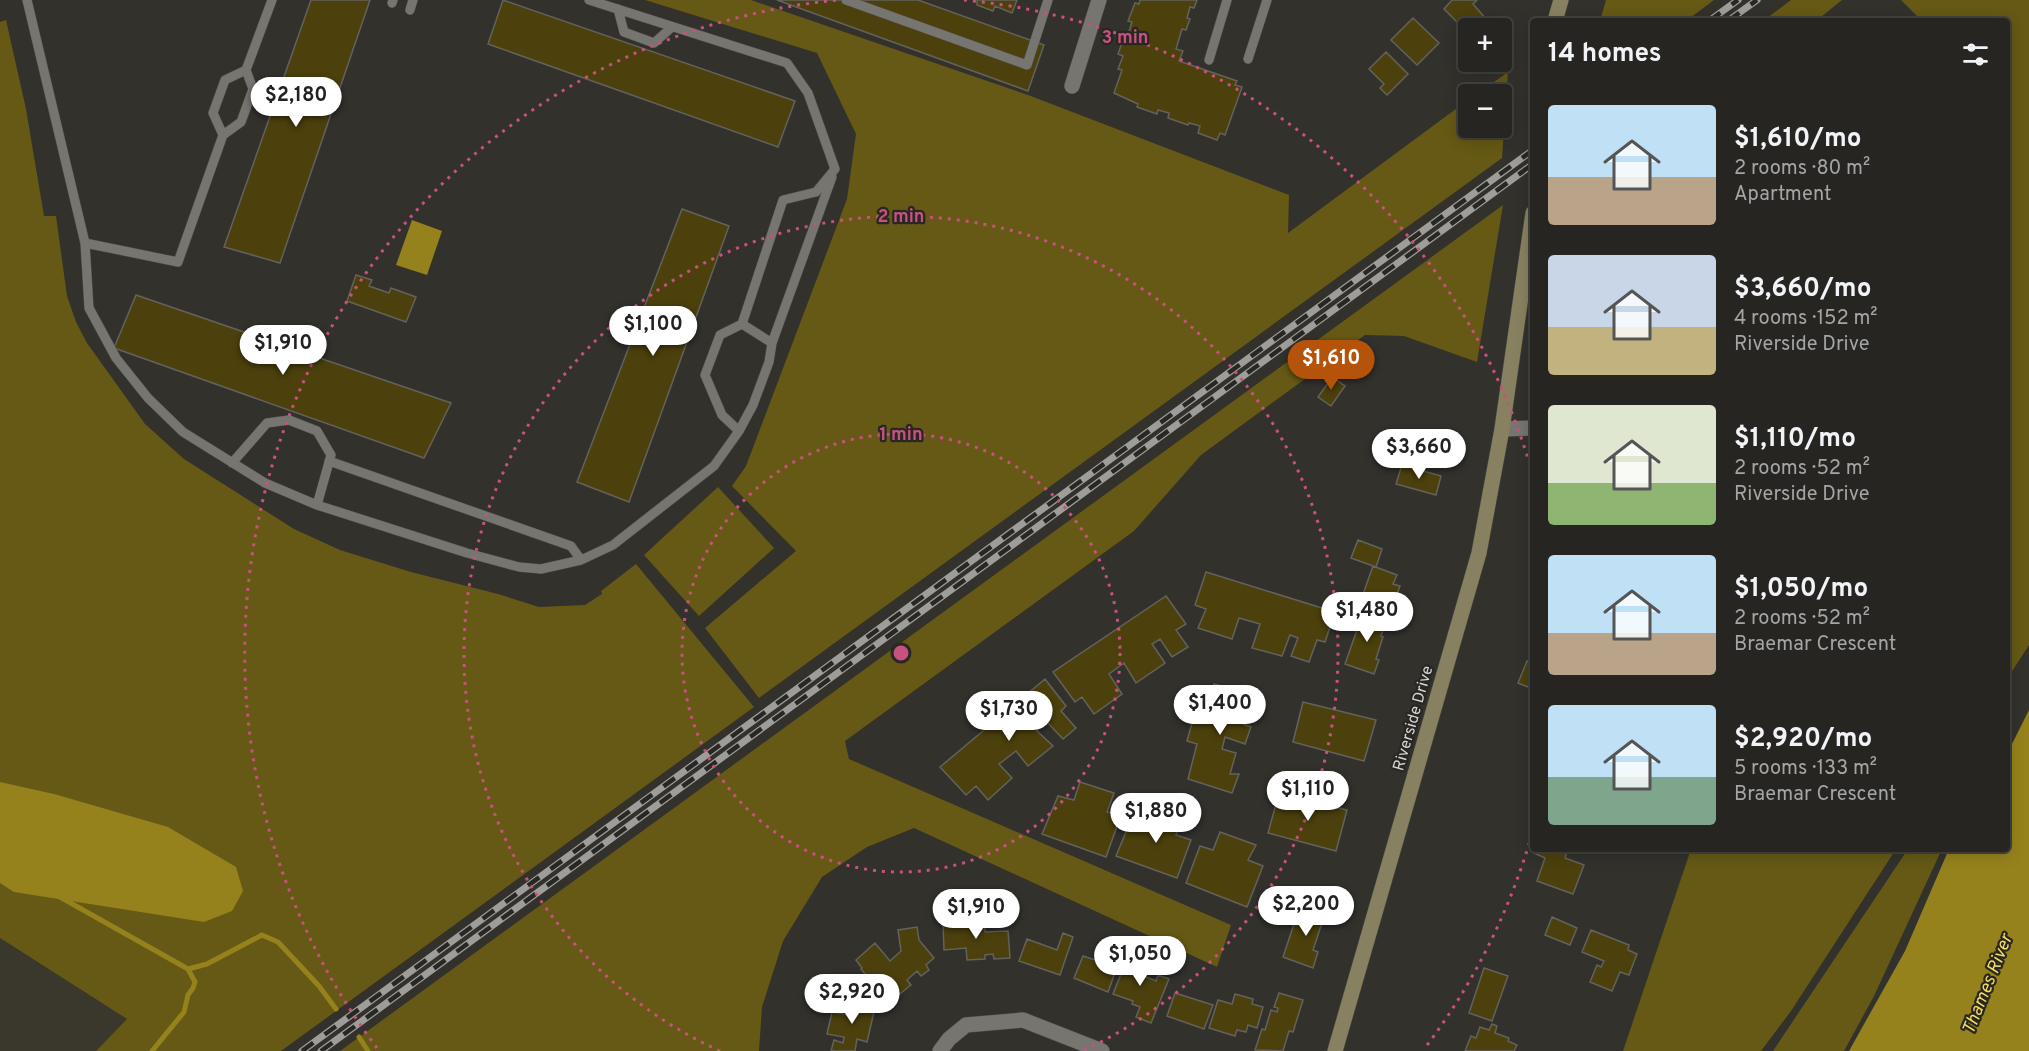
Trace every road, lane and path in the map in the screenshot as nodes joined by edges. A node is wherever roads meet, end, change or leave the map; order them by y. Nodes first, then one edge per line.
1 (27, 0) edge
2 (272, 0) edge
3 (413, 0) edge
4 (589, 0) edge
5 (846, 0) edge
6 (1048, 0) edge
7 (1099, 0) edge
8 (1227, 0) edge
9 (1267, 0) edge
10 (1561, 0) edge
11 (618, 9) junction
12 (410, 10) dead end
13 (1556, 18) edge
14 (672, 27) junction
15 (1248, 59) dead end
16 (1209, 60) dead end
17 (246, 70) junction
18 (1072, 86) dead end
19 (223, 135) junction
20 (835, 169) junction
21 (1530, 234) edge
22 (85, 243) junction
23 (742, 324) junction
24 (772, 343) junction
25 (1530, 428) edge
26 (1502, 429) junction
27 (739, 431) junction
28 (329, 461) junction
29 (232, 463) junction
30 (317, 505) junction
31 (580, 560) junction
32 (940, 1051) edge
33 (1101, 1051) edge
34 (1335, 1051) edge

1 - 22 lane
2 - 17 lane
3 - 12 lane
4 - 11 lane
5 - 6 lane
7 - 18 street
8 - 16 lane
9 - 15 lane
10 - 13 main road
11 - 14 lane
11 - 14 lane
14 - 20 lane
17 - 19 lane
17 - 19 lane
19 - 22 lane
20 - 23 lane
20 - 24 lane
21 - 26 main road, Riverside Drive
22 - 29 lane
23 - 24 lane
23 - 27 lane
24 - 27 lane
25 - 26 street
26 - 34 main road, Riverside Drive
27 - 31 lane
28 - 29 lane
28 - 30 lane
28 - 31 lane
29 - 30 lane
30 - 31 lane
32 - 33 street

